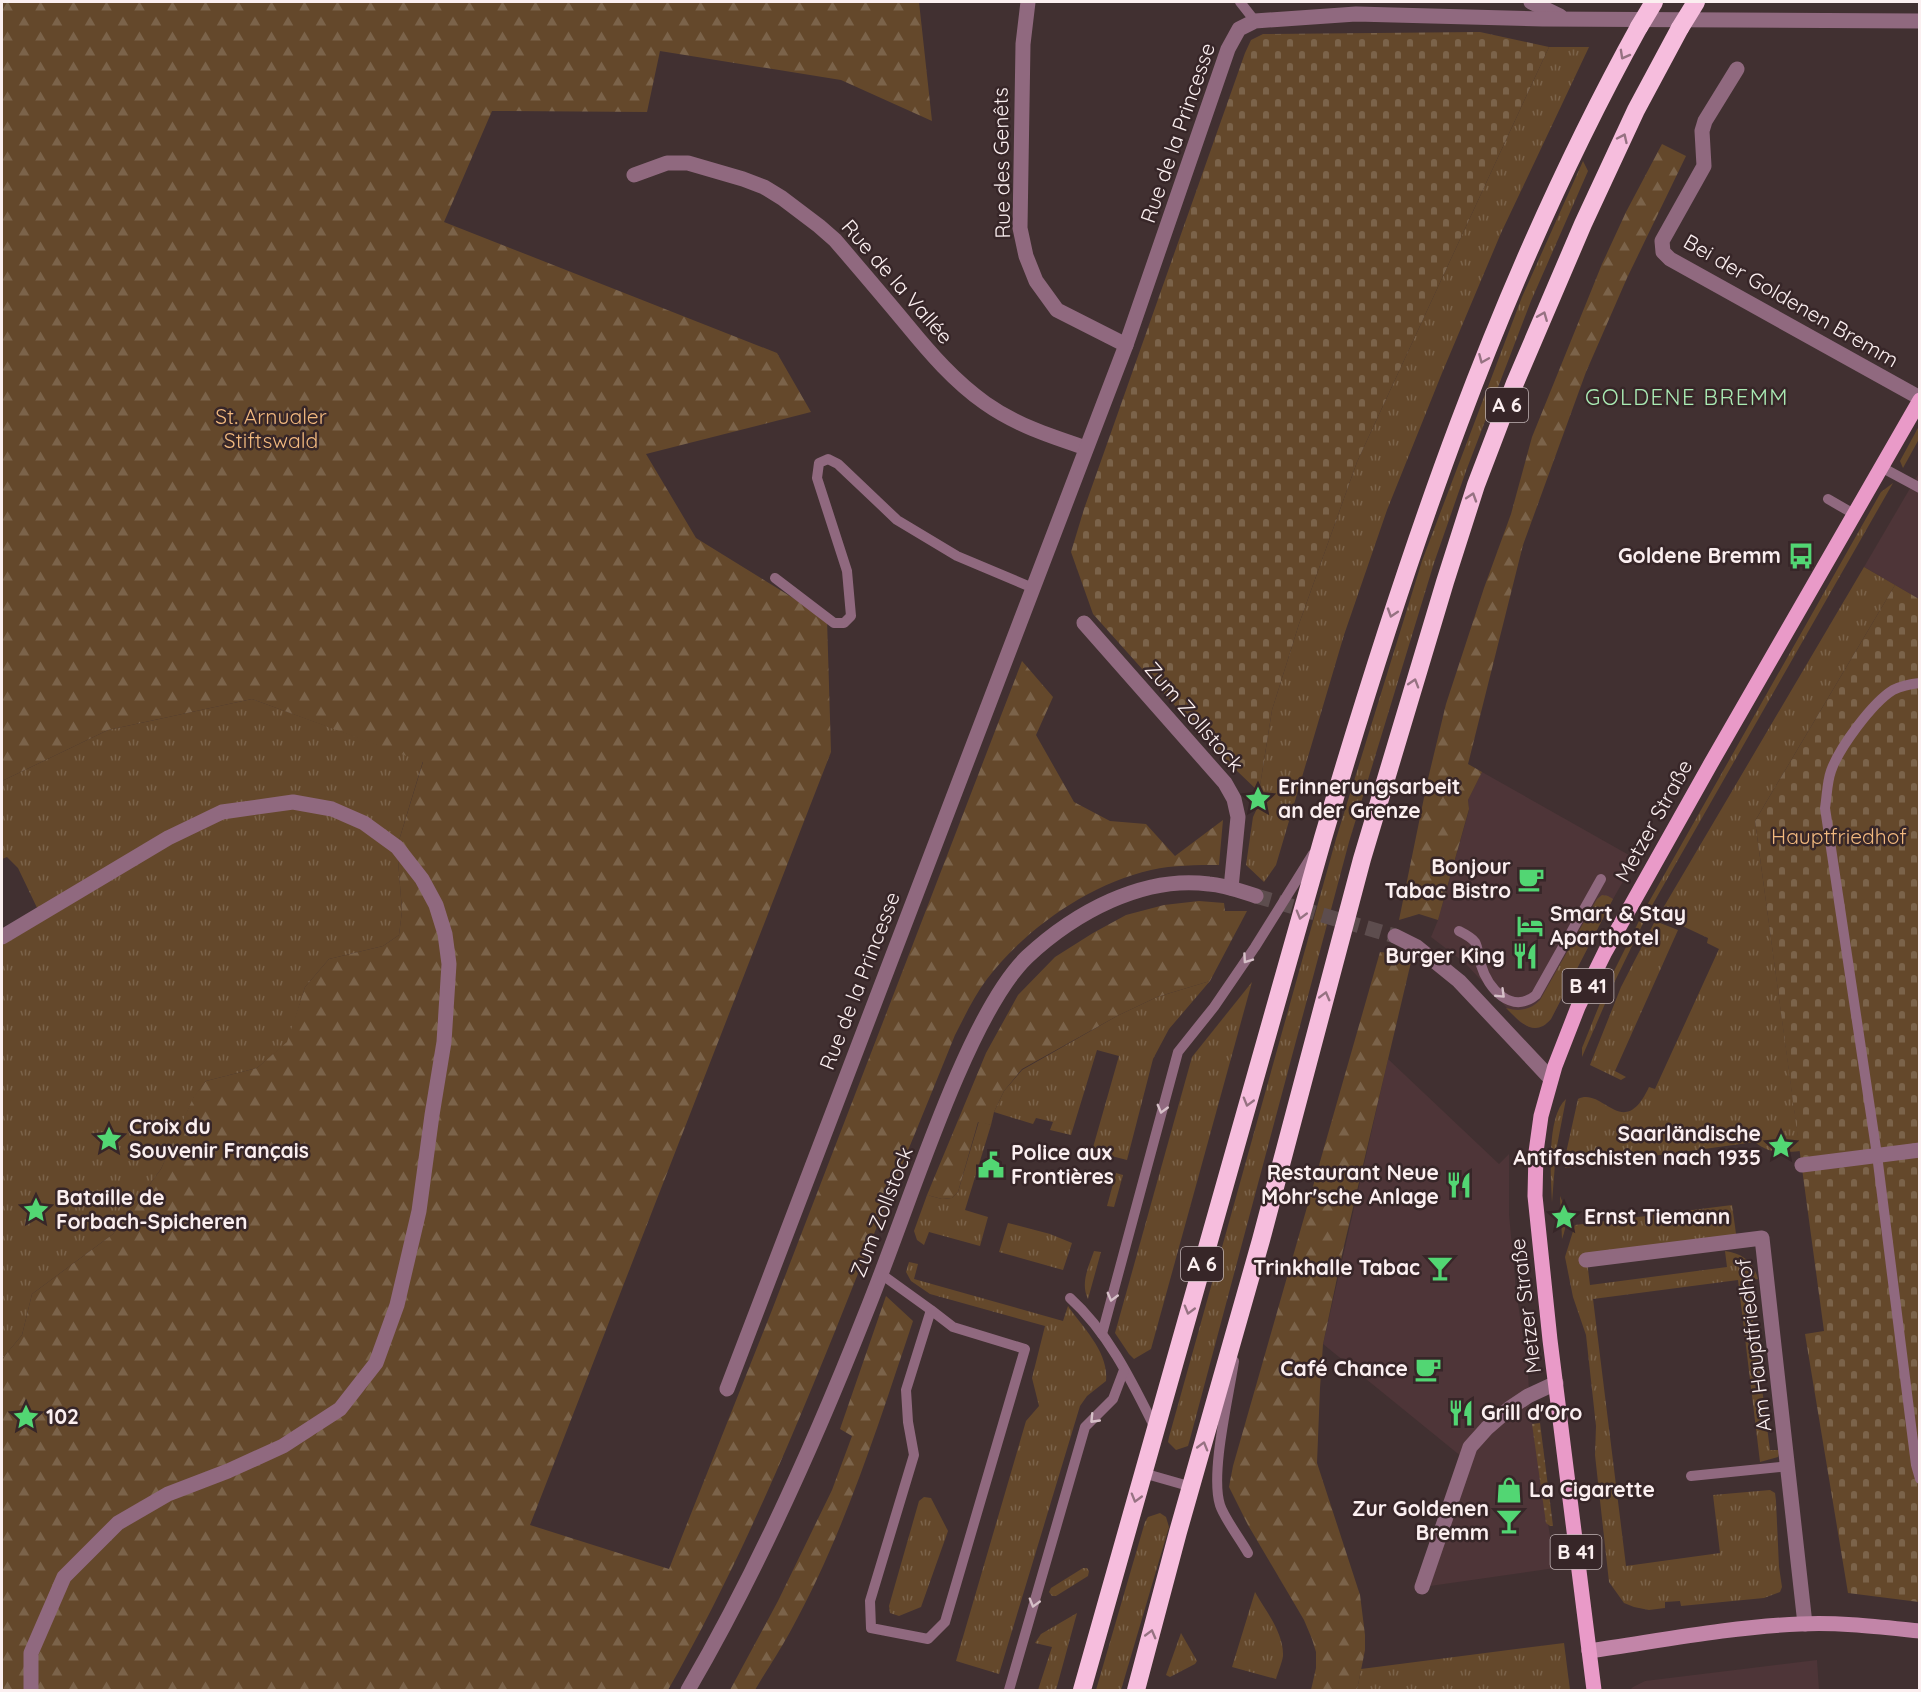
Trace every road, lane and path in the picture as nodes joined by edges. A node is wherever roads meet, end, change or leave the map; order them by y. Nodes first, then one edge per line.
1 (1028, 2) edge
2 (1240, 2) edge
3 (1531, 2) edge
4 (1654, 2) edge
5 (1696, 2) edge
6 (1353, 8) edge
7 (1566, 19) junction
8 (1255, 21) junction
9 (1920, 21) edge
10 (1737, 69) dead end
11 (634, 175) dead end
12 (1126, 345) junction
13 (1920, 399) edge
14 (1086, 448) junction
15 (1881, 467) junction
16 (1920, 488) edge
17 (1828, 499) dead end
18 (1854, 514) junction
19 (775, 578) dead end
20 (1033, 588) junction
21 (1084, 623) dead end
22 (1920, 683) edge
23 (1323, 838) junction
24 (1601, 879) dead end
25 (1231, 888) junction
26 (1256, 896) tunnel mouth
27 (1459, 931) dead end
28 (1395, 936) tunnel mouth
29 (2, 937) edge
30 (1551, 1079) junction
31 (1920, 1150) edge
32 (1876, 1155) junction
33 (1802, 1165) dead end
34 (1586, 1260) dead end
35 (881, 1274) junction
36 (1245, 1296) junction
37 (1070, 1298) dead end
38 (931, 1310) junction
39 (1102, 1334) junction
40 (1124, 1370) junction
41 (1556, 1383) junction
42 (727, 1389) dead end
43 (1156, 1430) junction
44 (1789, 1466) junction
45 (1143, 1473) junction
46 (1691, 1476) dead end
47 (1920, 1479) edge
48 (1192, 1487) junction
49 (1248, 1552) dead end
50 (1422, 1587) dead end
51 (1805, 1624) junction
52 (1920, 1631) edge
53 (1589, 1651) junction
54 (30, 1690) edge
55 (688, 1690) edge
56 (1009, 1690) edge
57 (1082, 1690) edge
58 (1136, 1690) edge
59 (1594, 1690) edge

1 - 12 street, Rue des Genêts
2 - 8 lane
3 - 7 street
4 -> 23 highway, A 6, bridge
36 -> 5 highway, A 6, bridge
6 - 7 street
6 - 8 street
7 - 9 street
8 - 12 street, Rue de la Princesse
10 - 13 street, Bei der Goldenen Bremm
11 - 14 street, Rue de la Vallée
12 - 14 street, Rue de la Princesse
13 - 15 main road, Metzer Straße
14 - 20 street, Rue de la Princesse
15 - 16 lane
15 - 18 main road, Metzer Straße
17 - 18 lane
18 - 30 main road, Metzer Straße / B 41
19 - 20 lane
20 - 42 street, Rue de la Princesse
21 - 25 street, Zum Zollstock
22 - 32 lane
23 -> 39 lane
23 -> 43 highway, A 6
27 -> 24 lane
25 - 26 street, Zum Zollstock
25 - 35 street, Zum Zollstock
28 - 30 street
29 - 54 street
30 - 41 main road, Metzer Straße / B 41
31 - 32 street
32 - 33 street
32 - 47 lane
34 - 44 street, Am Hauptfriedhof
35 - 38 lane
35 - 55 street, Zum Zollstock
48 -> 36 highway, A 6
36 - 49 lane
37 - 39 lane
38 - 38 lane
39 - 40 lane
40 - 43 lane
40 -> 56 lane
41 - 50 street
41 - 53 main road, Metzer Straße / B 41
43 - 45 highway, A 6
44 - 46 lane
44 - 51 street, Am Hauptfriedhof
45 - 48 lane
45 -> 57 highway, A 6
58 -> 48 highway, A 6
51 - 52 main road
51 - 53 main road
53 - 59 main road, Metzer Straße / B 41

